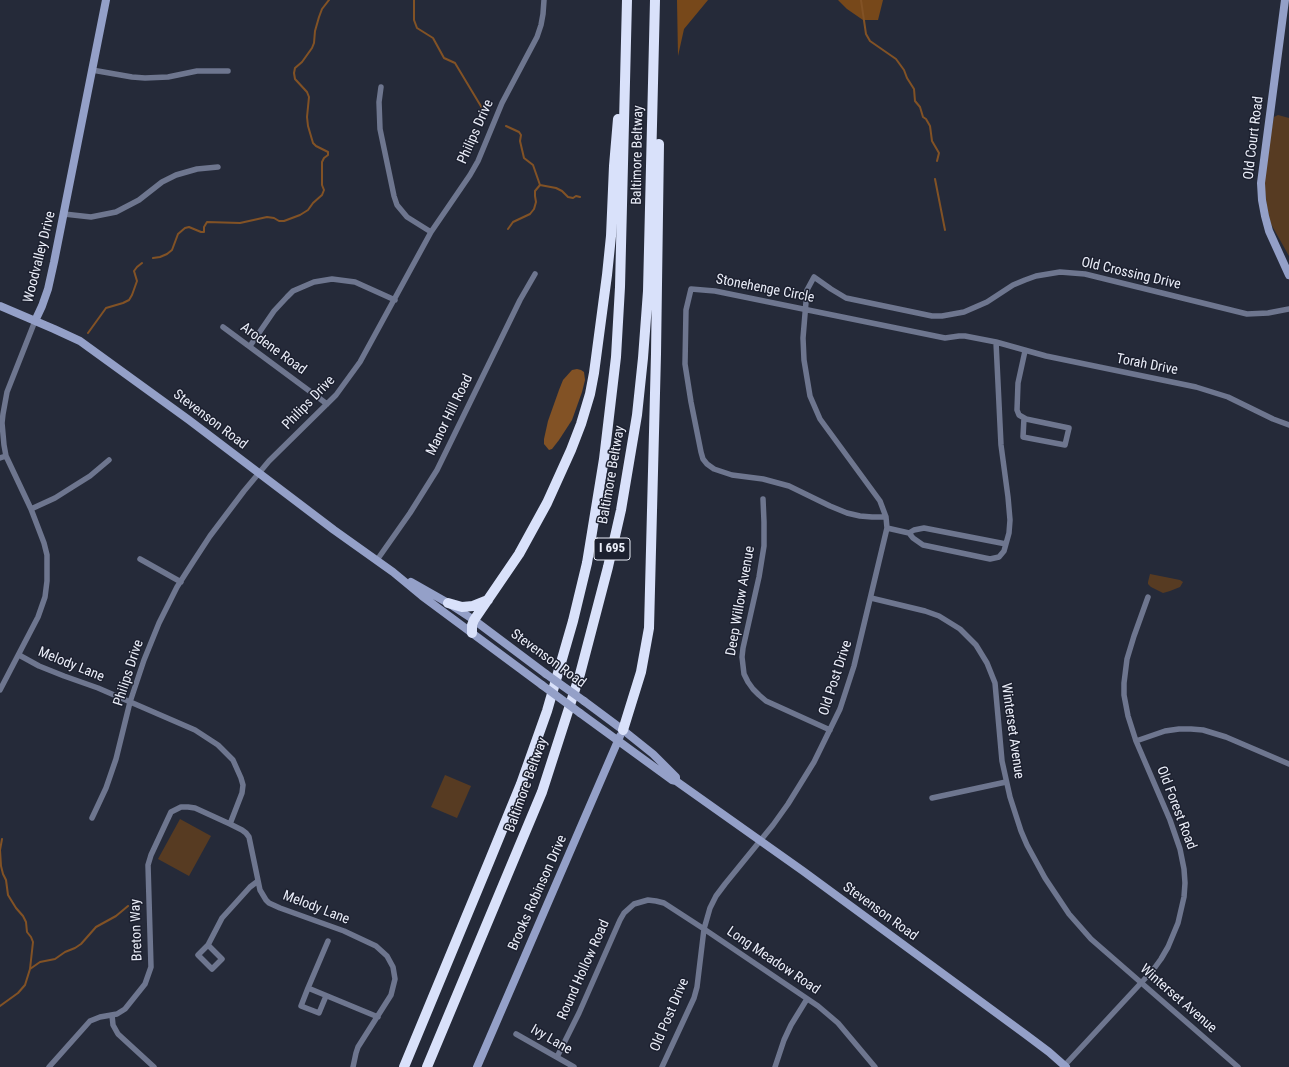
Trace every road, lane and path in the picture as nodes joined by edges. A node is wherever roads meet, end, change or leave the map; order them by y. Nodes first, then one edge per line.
1 (106, 0) edge
2 (544, 0) edge
3 (628, 0) edge
4 (656, 0) edge
5 (1284, 0) edge
6 (627, 24) junction
7 (92, 70) junction
8 (228, 71) dead end
9 (381, 87) dead end
10 (218, 167) dead end
11 (64, 214) junction
12 (432, 232) junction
13 (535, 274) dead end
14 (1289, 275) edge
15 (814, 277) joint
16 (395, 300) junction
17 (0, 306) edge
18 (804, 309) junction
19 (1289, 309) edge
20 (35, 321) junction
21 (223, 327) dead end
22 (996, 342) junction
23 (250, 346) junction
24 (1025, 351) junction
25 (327, 404) junction
26 (1024, 418) junction
27 (1289, 425) edge
28 (6, 456) junction
29 (0, 458) edge
30 (109, 460) dead end
31 (259, 472) junction
32 (763, 499) dead end
33 (31, 509) junction
34 (886, 517) junction
35 (887, 528) junction
36 (908, 533) junction
37 (1006, 544) junction
38 (140, 559) dead end
39 (377, 560) junction
40 (394, 572) junction
41 (181, 582) junction
42 (1148, 597) dead end
43 (871, 598) junction
44 (488, 600) junction
45 (448, 603) junction
46 (474, 620) junction
47 (472, 633) junction
48 (19, 655) junction
49 (0, 690) edge
50 (130, 702) junction
51 (623, 730) junction
52 (830, 730) junction
53 (619, 740) junction
54 (1136, 741) junction
55 (1289, 764) edge
56 (676, 781) junction
57 (1006, 782) junction
58 (932, 798) dead end
59 (92, 818) dead end
60 (230, 824) junction
61 (760, 841) junction
62 (258, 881) junction
63 (641, 901) joint
64 (704, 929) junction
65 (328, 941) dead end
66 (208, 945) junction
67 (1141, 983) junction
68 (308, 988) junction
69 (326, 996) junction
70 (807, 999) junction
71 (112, 1015) junction
72 (378, 1017) junction
73 (516, 1034) dead end
74 (557, 1057) junction
75 (1065, 1066) edge
76 (49, 1067) edge
77 (154, 1067) edge
78 (353, 1067) edge
79 (404, 1067) edge
80 (427, 1067) edge
81 (477, 1067) edge
82 (574, 1067) edge
83 (662, 1067) edge
84 (775, 1067) edge
85 (875, 1067) edge
86 (1238, 1067) edge

1 - 7 main road, Woodvalley Drive
2 - 12 street, Philips Drive
3 - 6 highway, Baltimore Beltway / I 695
4 - 51 highway
4 - 80 highway, Baltimore Beltway / I 695
5 - 14 main road, Old Court Road
6 - 44 highway
6 - 79 highway, Baltimore Beltway / I 695
7 - 8 street
7 - 11 main road, Woodvalley Drive
9 - 12 street
10 - 11 street
11 - 20 main road, Woodvalley Drive
12 - 16 street, Philips Drive
13 - 39 street, Manor Hill Road
15 - 18 street, Old Post Drive
15 - 19 street, Old Crossing Drive
16 - 23 street
16 - 25 street, Philips Drive
17 - 20 main road, Stevenson Road
18 - 22 street, Stonehenge Circle
18 - 34 street, Old Post Drive
18 - 34 street, Stonehenge Circle
20 - 28 street, Woodvalley Drive
20 - 31 main road, Stevenson Road
21 - 23 street, Arodene Road
22 - 24 street, Torah Drive
22 - 37 street
23 - 25 street, Arodene Road
24 - 26 street
24 - 27 street, Torah Drive
25 - 31 street, Philips Drive
26 - 26 street
28 - 29 street
28 - 33 street, Woodvalley Drive
30 - 33 street
31 - 39 main road, Stevenson Road
31 - 41 street, Philips Drive
32 - 52 street, Deep Willow Avenue
33 - 48 street, Woodvalley Drive
34 - 35 street, Old Post Drive
35 - 36 street
35 - 43 street, Old Post Drive
36 - 37 street
36 - 37 street
38 - 41 street
39 - 40 main road, Stevenson Road
40 - 45 main road, Stevenson Road
40 - 47 main road, Stevenson Road
41 - 50 street, Philips Drive
42 - 54 street, Old Forest Road
43 - 52 street, Old Post Drive
43 - 57 street, Winterset Avenue
44 - 45 highway
44 - 46 highway
45 - 46 main road, Stevenson Road
46 - 47 highway
46 - 51 main road, Stevenson Road, bridge
47 - 53 main road, Stevenson Road, bridge
48 - 49 street, Woodvalley Drive
48 - 50 street, Melody Lane
50 - 59 street, Philips Drive
50 - 60 street, Melody Lane
51 - 53 main road, Brooks Robinson Drive
51 - 56 main road, Stevenson Road
52 - 61 street, Old Post Drive
53 - 56 main road, Stevenson Road
53 - 81 main road, Brooks Robinson Drive
54 - 55 street
54 - 67 street, Old Forest Road
56 - 61 main road, Stevenson Road
57 - 58 street
57 - 67 street, Winterset Avenue
60 - 62 street, Melody Lane
60 - 71 street, Breton Way
61 - 64 street, Old Post Drive
61 - 75 main road, Stevenson Road
62 - 66 street
62 - 72 street, Melody Lane
63 - 64 street, Long Meadow Road
63 - 74 street, Round Hollow Road
64 - 70 street, Long Meadow Road
64 - 83 street, Old Post Drive
65 - 68 street
66 - 66 street
67 - 75 street, Old Forest Road
67 - 86 street, Winterset Avenue
68 - 69 street
68 - 69 street
69 - 72 street
70 - 84 street
70 - 85 street, Long Meadow Road
71 - 76 street, Breton Way
71 - 77 street
72 - 78 street, Melody Lane
73 - 74 street, Ivy Lane
74 - 82 street, Ivy Lane

